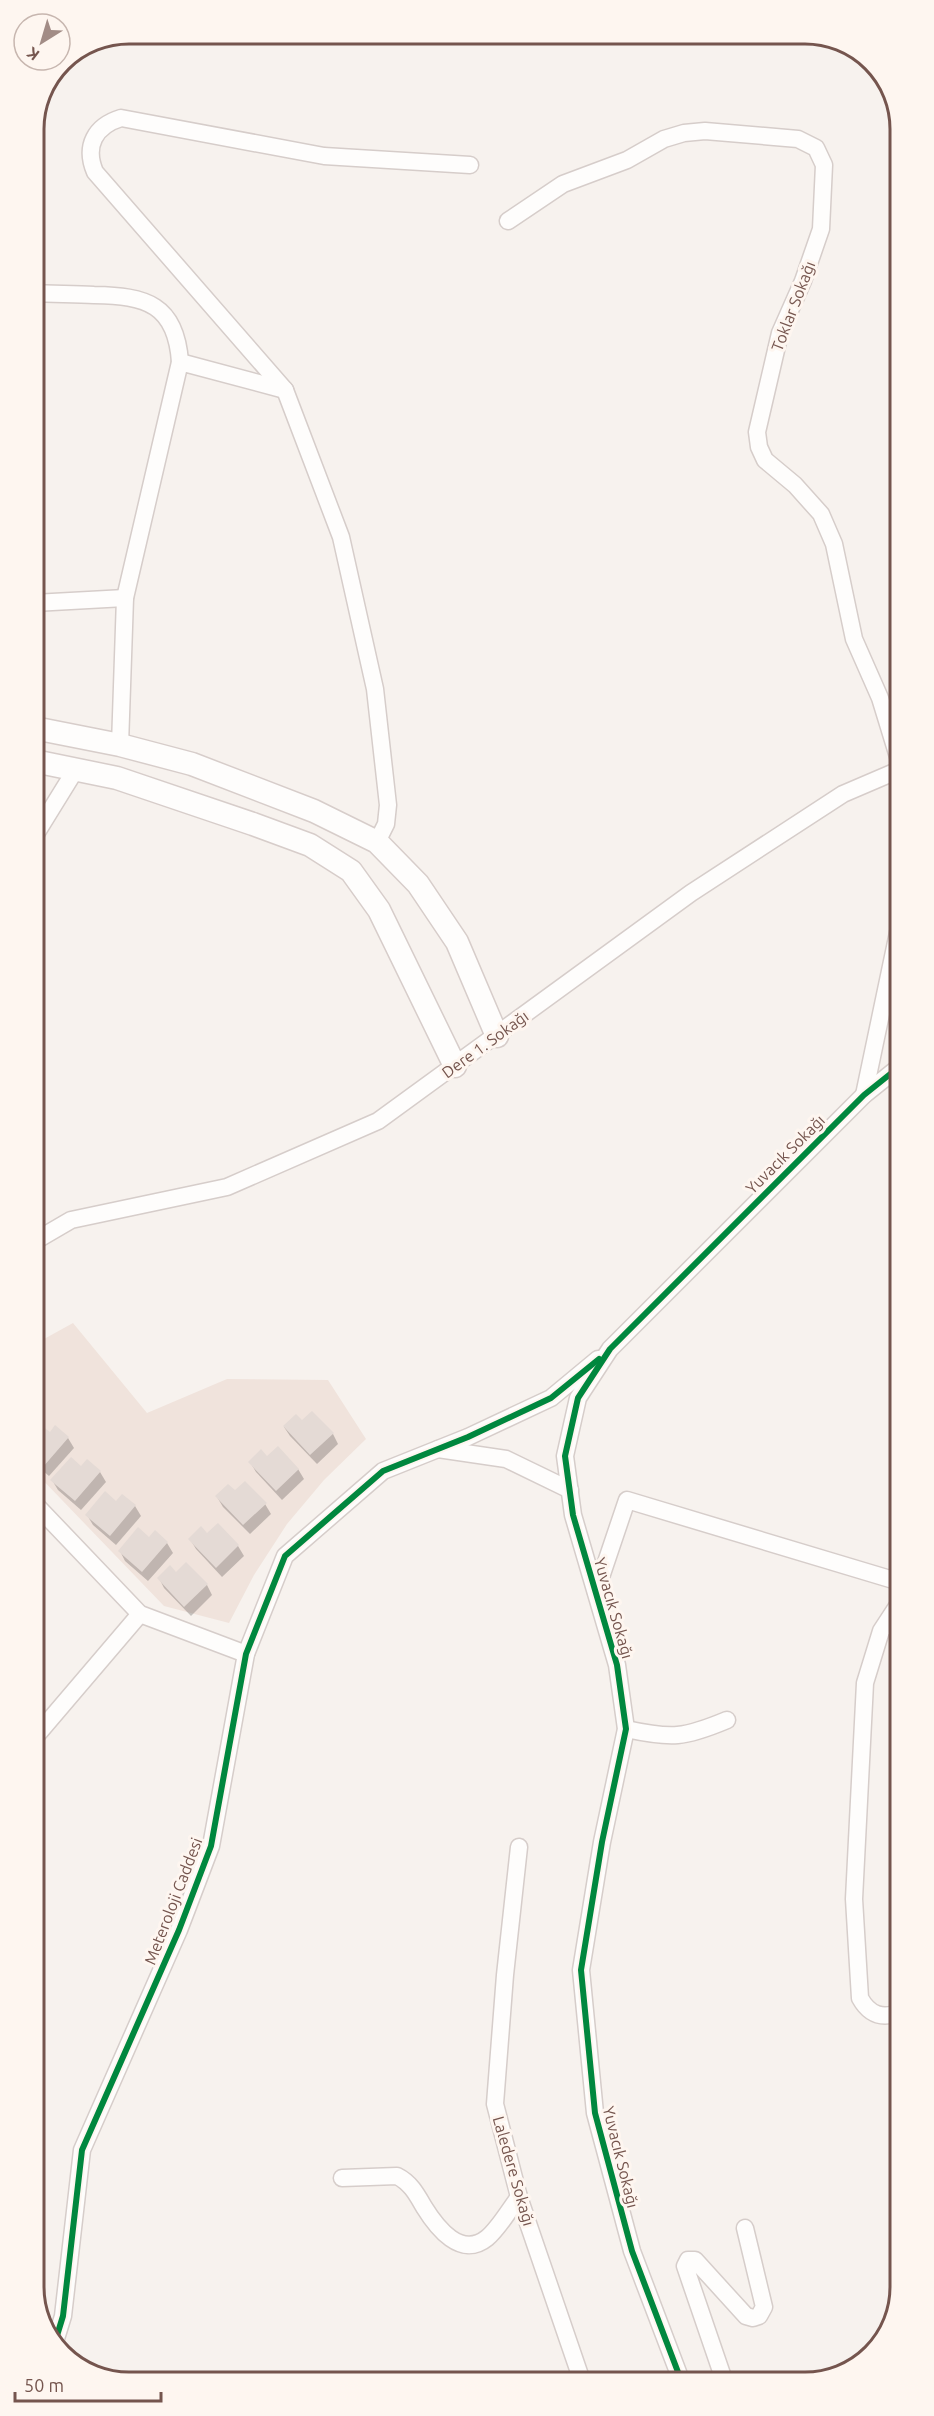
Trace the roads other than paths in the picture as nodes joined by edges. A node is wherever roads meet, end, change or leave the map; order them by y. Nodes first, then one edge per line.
1 (470, 165) dead end
2 (508, 221) dead end
3 (44, 293) edge
4 (180, 363) junction
5 (285, 390) junction
6 (125, 598) junction
7 (44, 602) edge
8 (44, 730) edge
9 (890, 731) edge
10 (120, 745) junction
11 (44, 763) edge
12 (76, 770) junction
13 (890, 774) edge
14 (44, 821) edge
15 (377, 842) junction
16 (890, 971) edge
17 (497, 1036) junction
18 (455, 1066) junction
19 (890, 1074) edge
20 (864, 1095) junction
21 (44, 1235) edge
22 (610, 1349) junction
23 (437, 1449) junction
24 (570, 1490) junction
25 (44, 1513) edge
26 (890, 1579) edge
27 (596, 1592) junction
28 (140, 1614) junction
29 (890, 1617) edge
30 (246, 1654) junction
31 (727, 1720) dead end
32 (44, 1727) edge
33 (627, 1729) junction
34 (519, 1846) dead end
35 (890, 2015) edge
36 (342, 2178) dead end
37 (519, 2198) junction
38 (746, 2228) dead end
39 (57, 2334) edge
40 (579, 2372) edge
41 (678, 2372) edge
42 (721, 2372) edge

1 - 5 street
2 - 9 street, Toklar Sokağı
3 - 4 street
4 - 5 street
4 - 6 street
5 - 15 street
6 - 7 street
6 - 10 street
8 - 10 street
10 - 15 street
11 - 12 street
12 - 14 street
12 - 18 street
13 - 17 street, Dere 1. Sokağı
15 - 17 street
16 - 20 street
17 - 18 street, Dere 1. Sokağı
18 - 21 street, Dere 1. Sokağı
19 - 20 street, Yuvacık Sokağı
20 - 22 street, Yuvacık Sokağı
22 - 23 street, Meteroloji Caddesi
22 - 24 street, Yuvacık Sokağı
23 - 24 street
23 - 30 street, Meteroloji Caddesi
24 - 27 street, Yuvacık Sokağı
25 - 28 street
26 - 27 street
27 - 33 street, Yuvacık Sokağı
28 - 30 street
28 - 32 street
29 - 35 street
30 - 39 street, Meteroloji Caddesi
31 - 33 street
33 - 41 street, Yuvacık Sokağı
34 - 37 street, Laledere Sokağı
36 - 37 street
37 - 40 street, Laledere Sokağı
38 - 42 street

